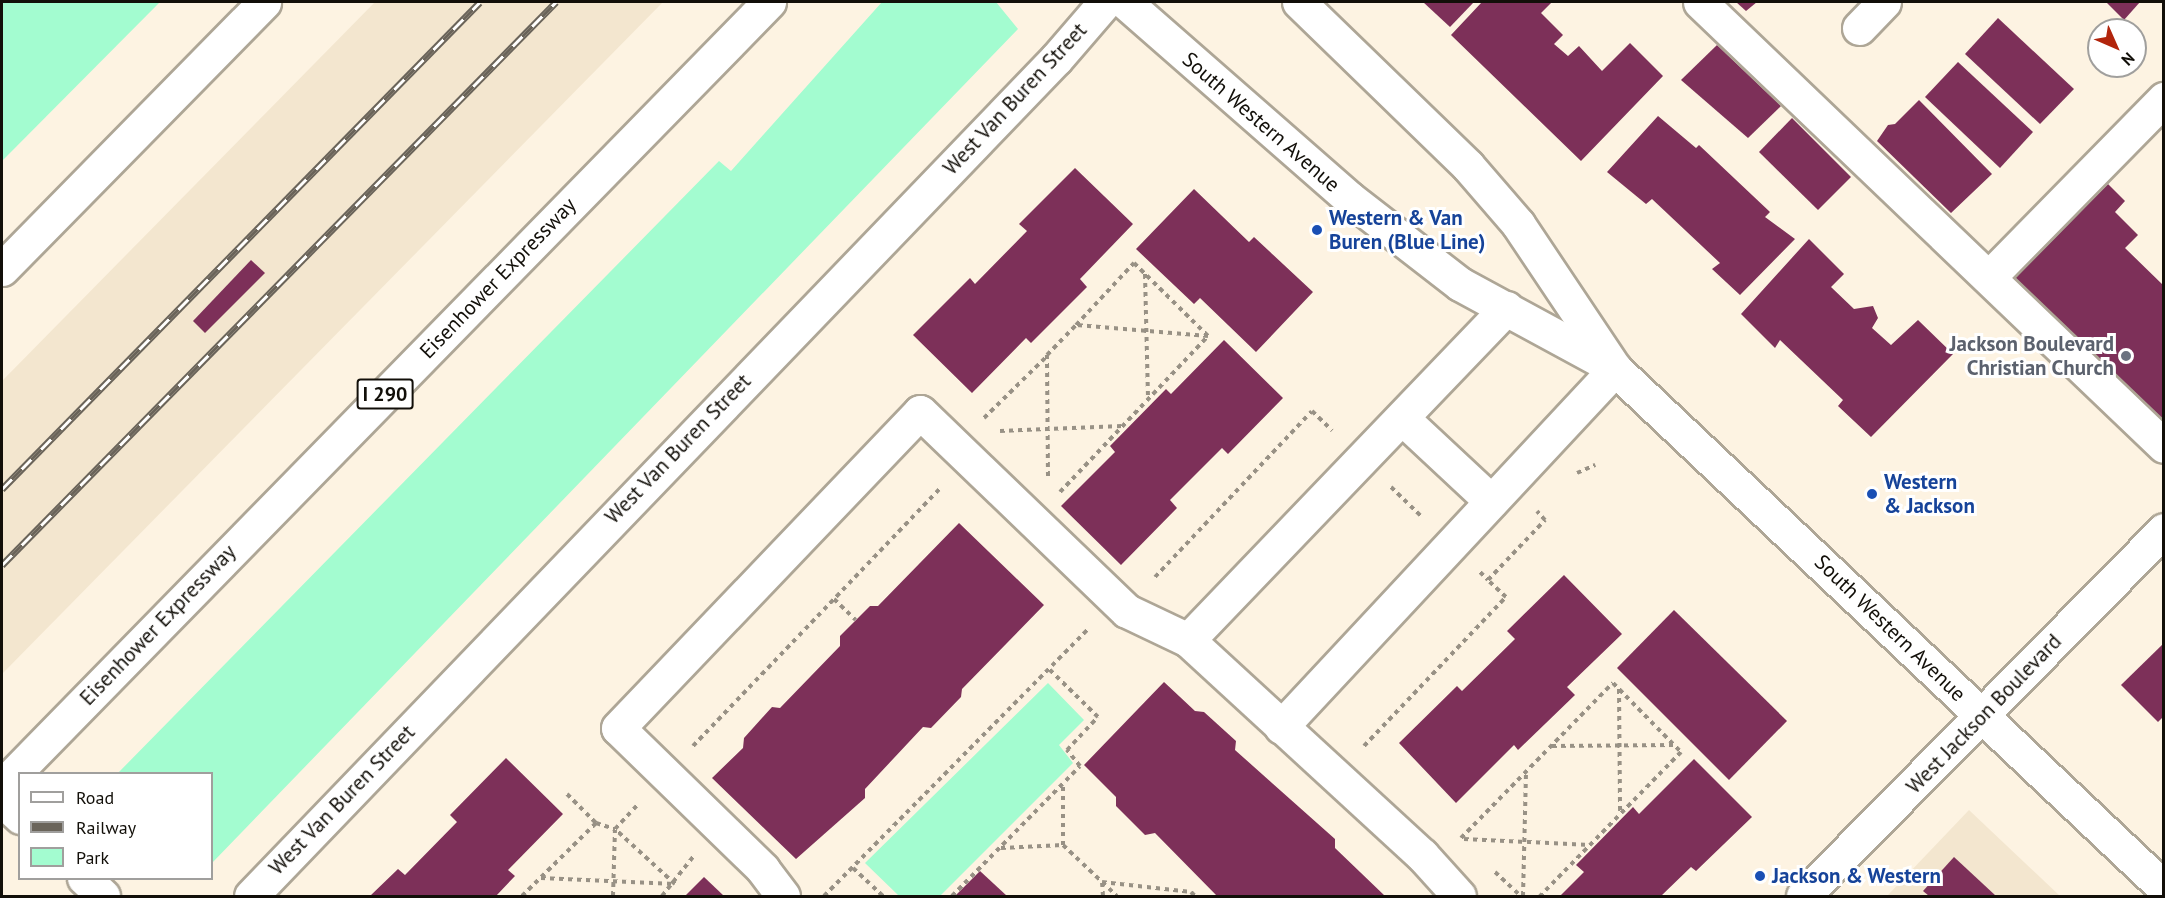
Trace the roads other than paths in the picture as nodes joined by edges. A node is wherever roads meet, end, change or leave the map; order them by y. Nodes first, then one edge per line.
1 (264, 2) edge
2 (769, 2) edge
3 (1105, 2) edge
4 (1125, 2) edge
5 (1299, 2) edge
6 (1700, 2) edge
7 (1884, 2) edge
8 (1859, 28) dead end
9 (2163, 99) edge
10 (2, 270) edge
11 (1989, 277) junction
12 (1506, 308) junction
13 (1615, 369) junction
14 (1402, 418) junction
15 (2163, 446) edge
16 (1491, 501) junction
17 (2163, 530) edge
18 (1188, 640) junction
19 (1982, 716) junction
20 (1281, 727) junction
21 (2, 786) edge
22 (2, 800) edge
23 (18, 815) edge
24 (85, 880) edge
25 (2163, 888) edge
26 (103, 897) edge
27 (250, 897) edge
28 (783, 897) edge
29 (1459, 897) edge
30 (1803, 897) edge

1 - 10 main road
2 - 21 main road, Eisenhower Expressway / I 290
3 - 27 main road, West Van Buren Street
4 - 12 main road, South Western Avenue
5 - 13 main road, South Western Avenue
6 - 11 main road
7 - 8 main road
9 - 11 main road
11 - 15 main road
12 - 13 main road, South Western Avenue
12 - 14 main road
13 - 16 main road
13 - 19 main road, South Western Avenue
14 - 16 main road
14 - 18 main road
16 - 20 main road
17 - 19 main road, West Jackson Boulevard
18 - 20 main road
18 - 28 main road
19 - 25 main road, South Western Avenue
19 - 30 main road, West Jackson Boulevard
20 - 29 main road
22 - 23 main road
24 - 26 main road

